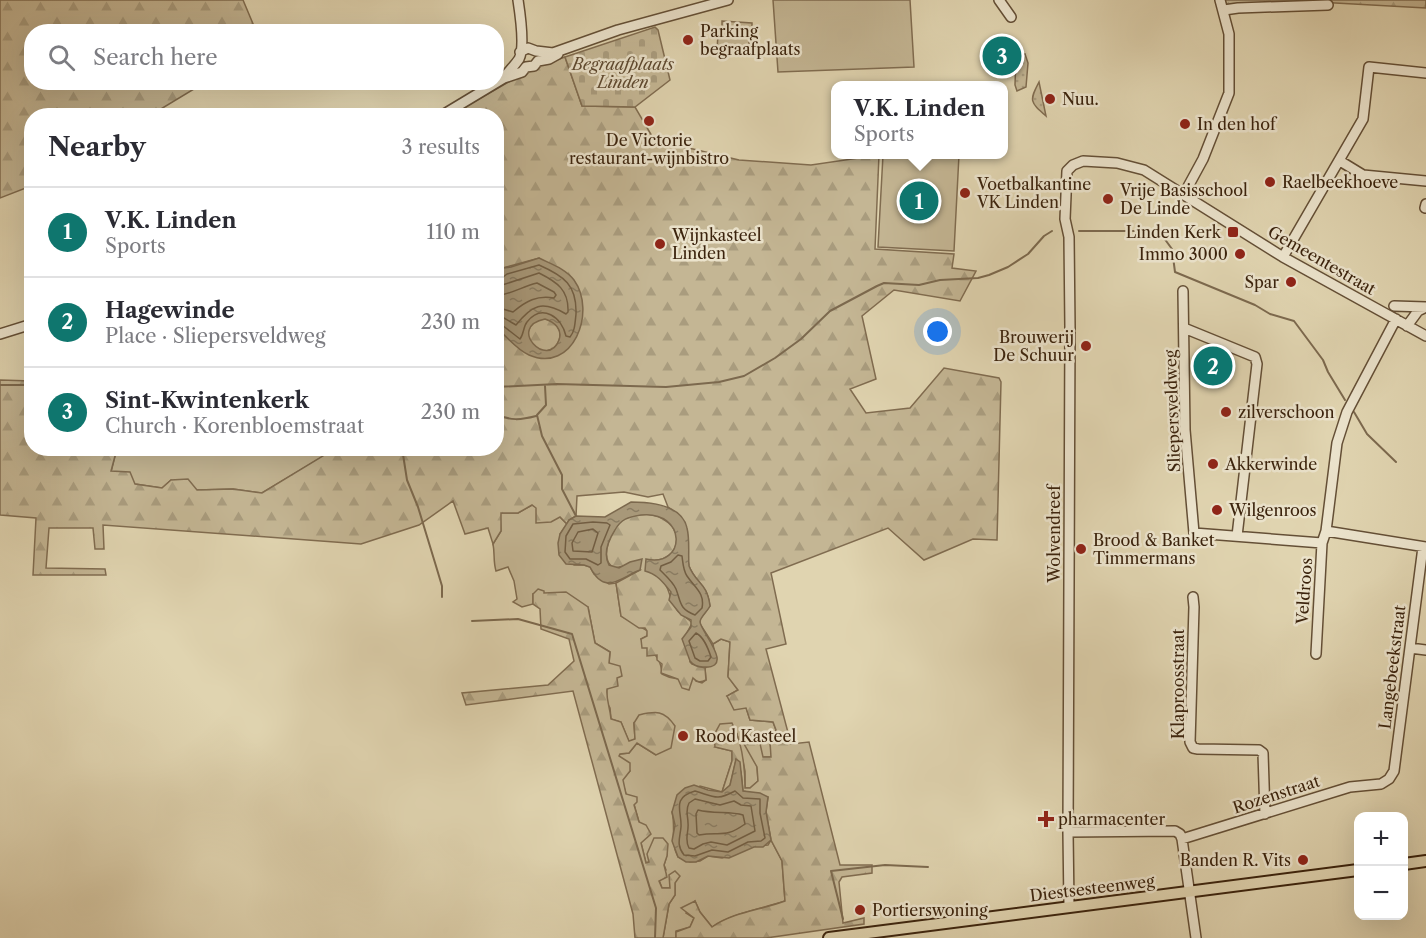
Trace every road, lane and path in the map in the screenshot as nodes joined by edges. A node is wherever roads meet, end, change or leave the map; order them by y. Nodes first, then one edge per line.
1 (518, 0) edge
2 (728, 0) edge
3 (999, 0) edge
4 (1220, 0) edge
5 (1328, 5) dead end
6 (1224, 10) junction
7 (1011, 17) dead end
8 (522, 31) junction
9 (535, 54) junction
10 (520, 56) junction
11 (526, 67) junction
12 (1426, 73) edge
13 (504, 78) joint
14 (484, 90) edge
15 (454, 108) edge
16 (1340, 161) junction
17 (1071, 162) joint
18 (1426, 181) edge
19 (1184, 194) junction
20 (1426, 204) edge
21 (1425, 208) edge
22 (1283, 257) junction
23 (1183, 291) dead end
24 (1394, 306) dead end
25 (1426, 307) edge
26 (1396, 319) junction
27 (24, 326) edge
28 (1407, 326) junction
29 (1184, 328) junction
30 (0, 334) edge
31 (1426, 336) edge
32 (1326, 531) junction
33 (1237, 536) junction
34 (1322, 543) junction
35 (1425, 547) edge
36 (1193, 597) dead end
37 (1410, 648) junction
38 (1426, 650) edge
39 (1316, 654) dead end
40 (1381, 784) joint
41 (1265, 814) junction
42 (1068, 832) junction
43 (1182, 839) junction
44 (1426, 861) edge
45 (1408, 863) edge
46 (1354, 871) edge
47 (1190, 891) junction
48 (1070, 906) junction
49 (829, 938) edge
50 (1196, 938) edge

1 - 8 street
2 - 9 street
3 - 7 street
4 - 6 street
5 - 6 street
6 - 19 street
8 - 9 street
8 - 10 street
9 - 10 street
9 - 11 street
10 - 11 street
10 - 13 street
11 - 13 street
12 - 16 street
14 - 15 street
16 - 18 street
16 - 22 street
17 - 19 street, Gemeentestraat
17 - 42 street, Wolvendreef
19 - 22 street, Gemeentestraat
20 - 21 street
22 - 26 street, Gemeentestraat
23 - 29 street
24 - 25 street
25 - 28 street
26 - 28 street, Gemeentestraat
26 - 32 street, Veldroos
27 - 30 street
28 - 31 street, Gemeentestraat
29 - 33 street, Sliepersveldweg
29 - 33 street, Sliepersveldweg
32 - 34 street, Veldroos
32 - 35 street
33 - 34 street
34 - 39 street, Veldroos
35 - 37 street, Langebeekstraat
36 - 41 street, Klaproosstraat
37 - 38 street
37 - 40 street, Langebeekstraat
40 - 41 street, Rozenstraat
41 - 43 street, Rozenstraat
42 - 43 street
42 - 48 street, Wolvendreef
43 - 47 street
44 - 45 main road
46 - 47 main road, Diestsesteenweg
47 - 48 main road, Diestsesteenweg
47 - 50 street
48 - 49 main road, Diestsesteenweg

